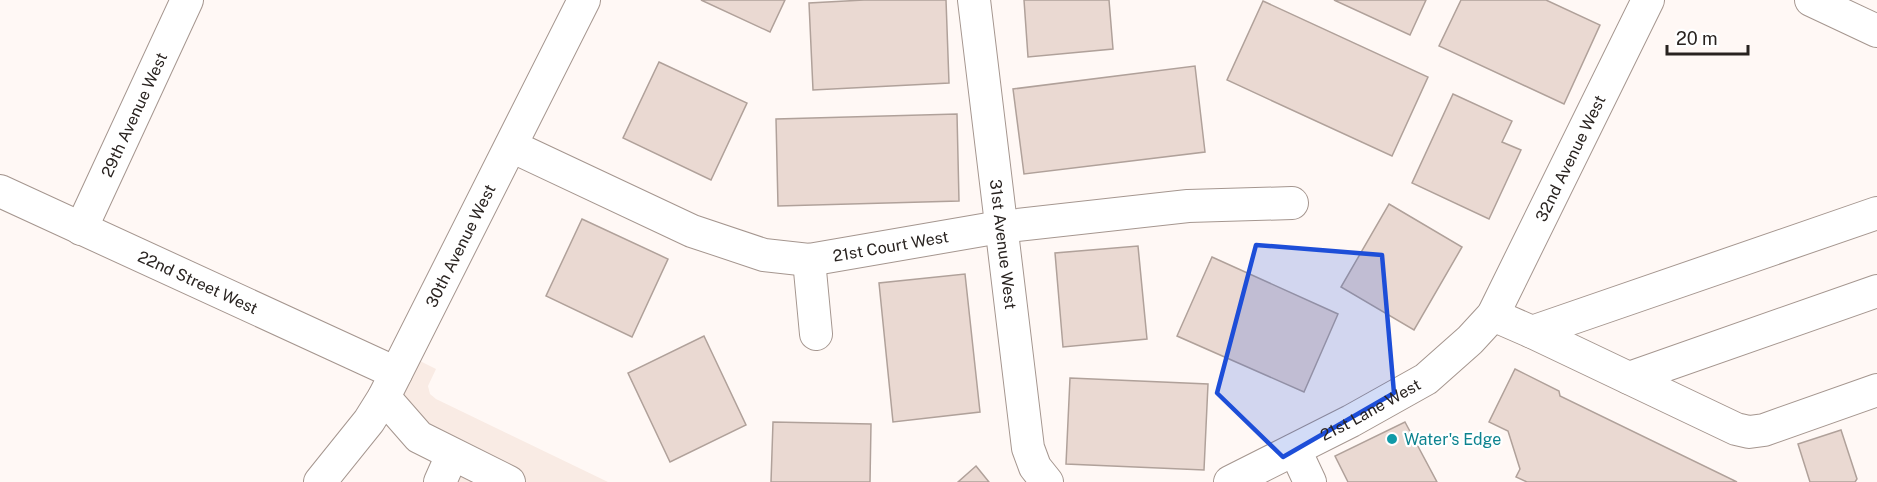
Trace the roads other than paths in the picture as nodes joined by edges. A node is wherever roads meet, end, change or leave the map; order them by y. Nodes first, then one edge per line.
1 (187, 0) edge
2 (584, 0) edge
3 (974, 0) edge
4 (1648, 0) edge
5 (1811, 0) edge
6 (1877, 31) edge
7 (511, 146) junction
8 (0, 191) edge
9 (1292, 203) dead end
10 (1877, 213) edge
11 (1000, 227) junction
12 (81, 229) junction
13 (809, 260) junction
14 (1877, 291) edge
15 (1493, 315) junction
16 (1532, 332) junction
17 (816, 334) dead end
18 (1629, 378) junction
19 (390, 385) junction
20 (1877, 390) edge
21 (1295, 450) junction
22 (446, 468) edge
23 (320, 482) edge
24 (509, 482) edge
25 (1047, 482) edge
26 (1230, 482) edge
27 (1310, 482) edge

1 - 12 street, 29th Avenue West
2 - 7 street, 30th Avenue West
3 - 11 street, 31st Avenue West
4 - 15 street, 32nd Avenue West
5 - 6 street
7 - 13 street, 21st Court West
7 - 19 street, 30th Avenue West
8 - 12 street, 22nd Street West
9 - 11 street, 21st Court West
10 - 16 street
11 - 13 street, 21st Court West
11 - 25 street, 31st Avenue West
12 - 19 street, 22nd Street West
13 - 17 street
14 - 18 street
15 - 16 street
15 - 21 street, 21st Lane West
16 - 18 street
18 - 20 street
19 - 22 street
19 - 23 street, 30th Avenue West
21 - 26 street, 21st Lane West
21 - 27 street
22 - 24 street

